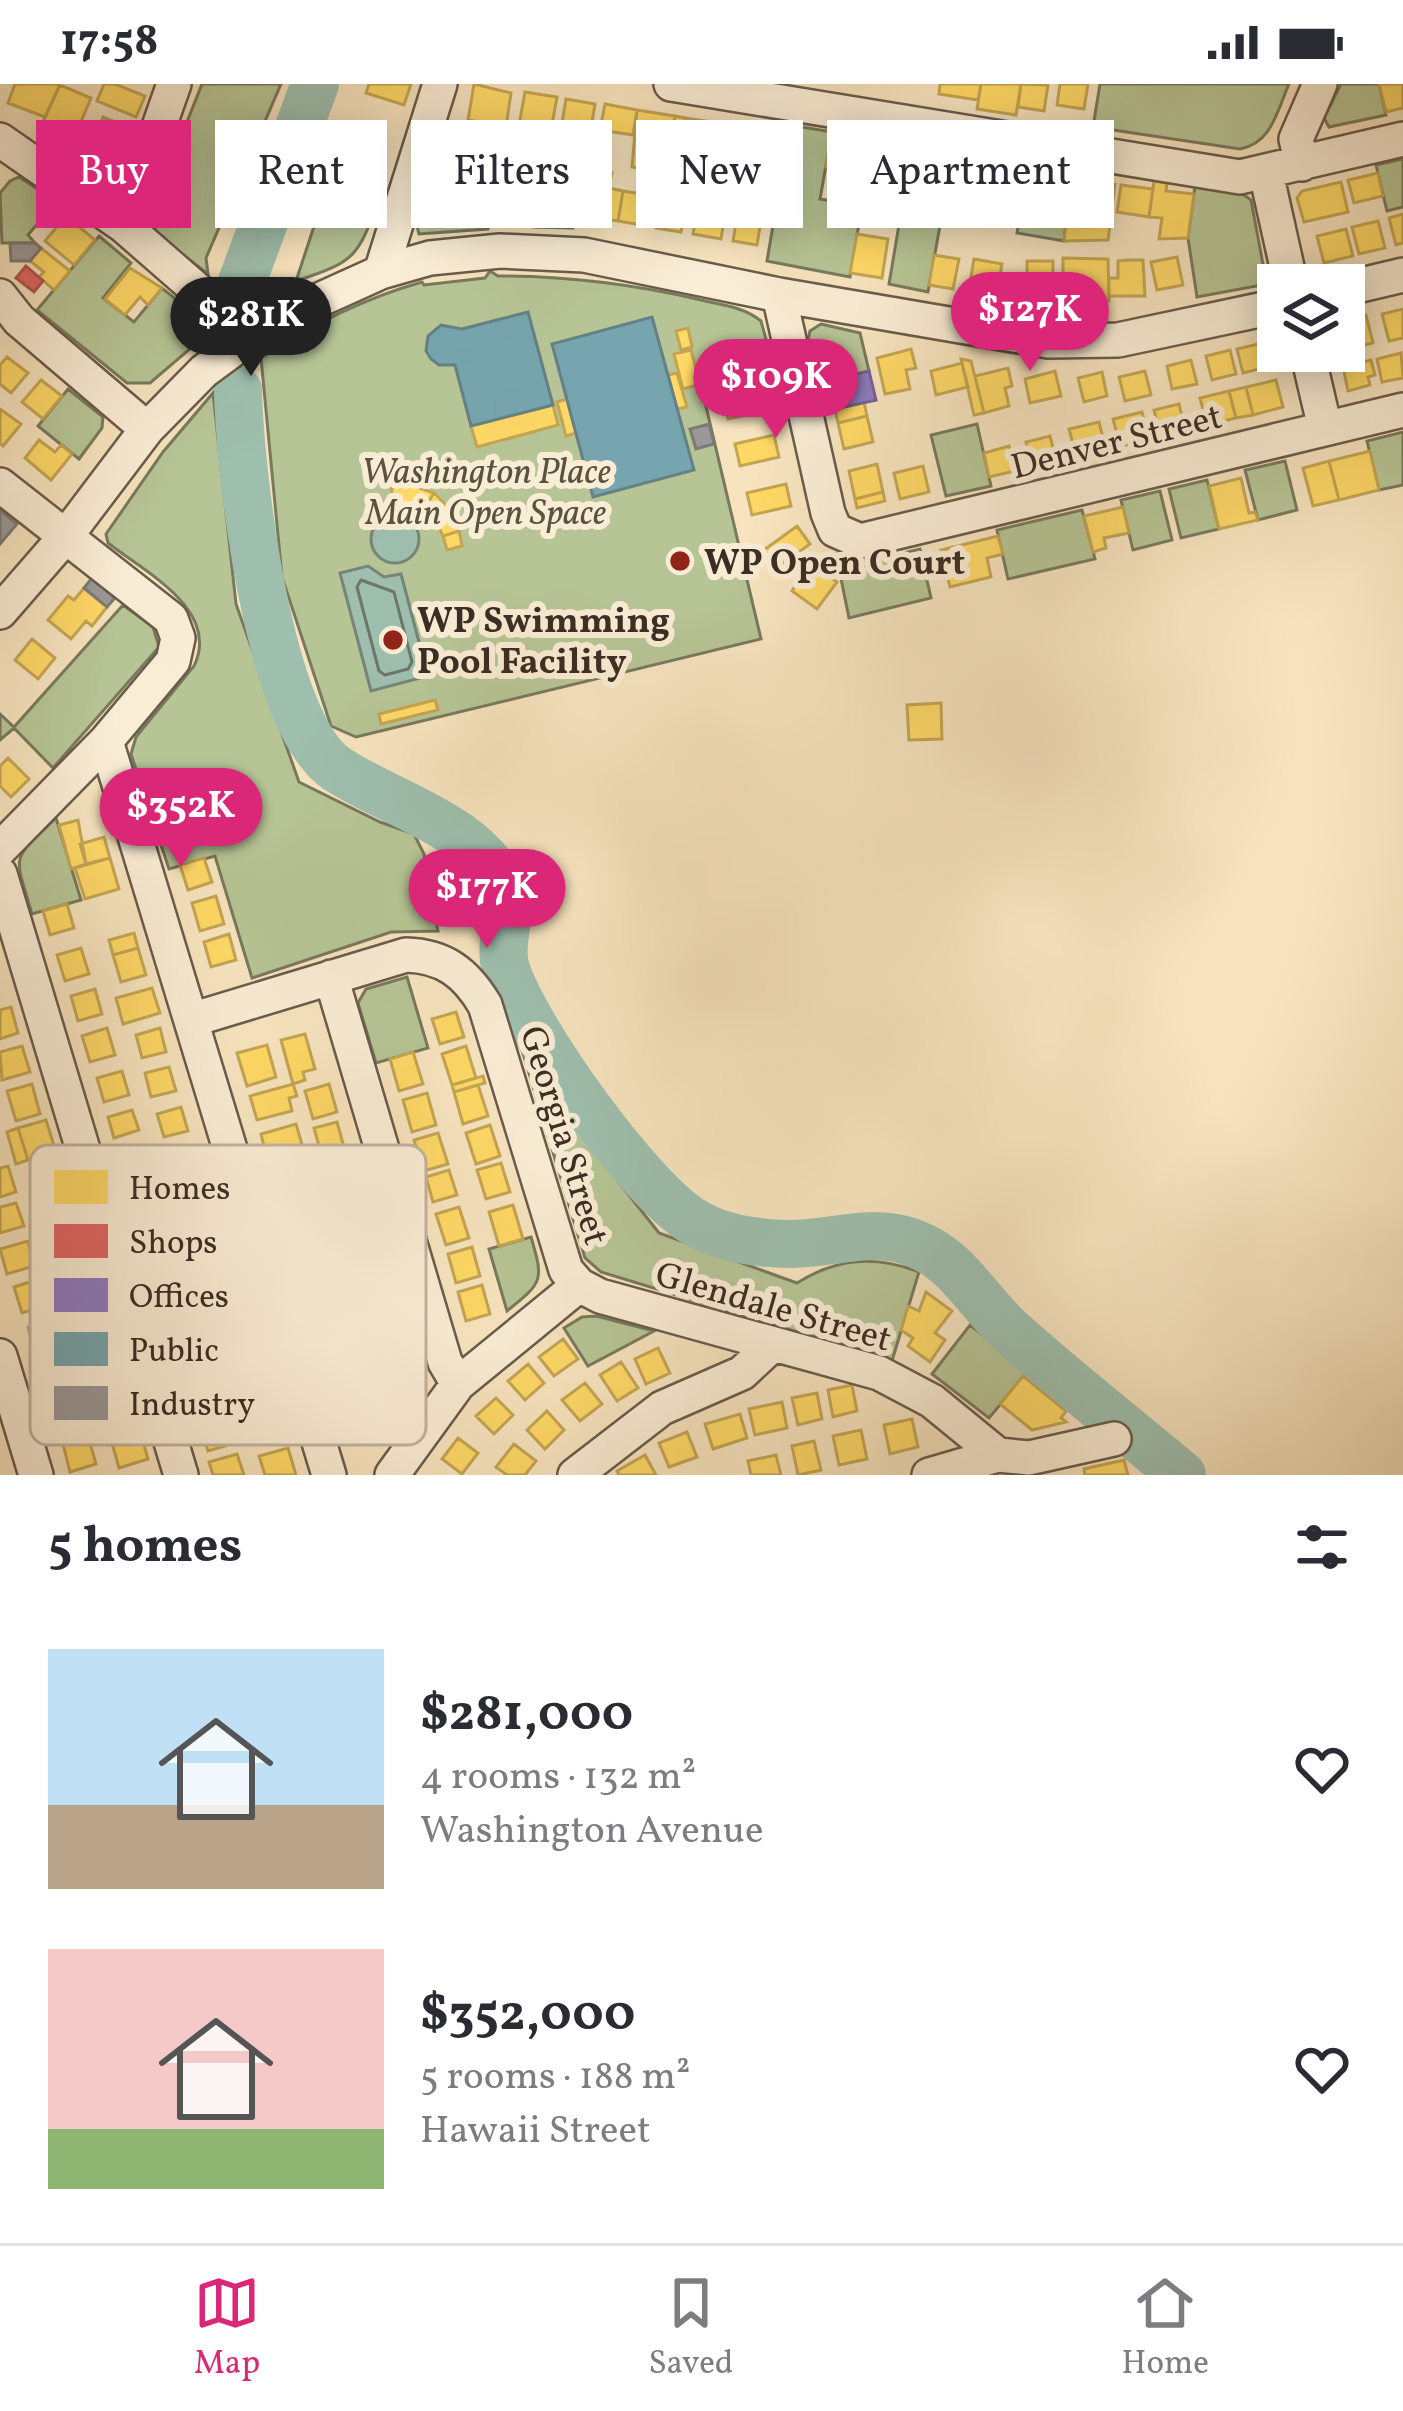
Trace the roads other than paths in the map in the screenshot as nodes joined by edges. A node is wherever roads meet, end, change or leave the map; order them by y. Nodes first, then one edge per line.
1 (175, 84) edge
2 (440, 84) edge
3 (671, 84) edge
4 (1320, 84) edge
5 (162, 120) edge
6 (1403, 139) edge
7 (0, 140) edge
8 (1302, 164) junction
9 (36, 165) edge
10 (1265, 173) junction
11 (126, 228) edge
12 (1287, 264) edge
13 (381, 272) junction
14 (1403, 275) edge
15 (1365, 284) edge
16 (202, 294) dead end
17 (779, 295) junction
18 (0, 296) edge
19 (1257, 310) edge
20 (1311, 372) edge
21 (1403, 410) edge
22 (1324, 428) junction
23 (147, 429) junction
24 (0, 485) edge
25 (66, 536) junction
26 (0, 612) edge
27 (106, 741) junction
28 (0, 849) edge
29 (0, 874) edge
30 (332, 977) junction
31 (191, 1020) junction
32 (82, 1145) edge
33 (229, 1145) edge
34 (381, 1145) edge
35 (579, 1285) junction
36 (426, 1296) edge
37 (772, 1345) junction
38 (0, 1356) edge
39 (458, 1384) junction
40 (426, 1428) edge
41 (1114, 1439) dead end
42 (172, 1445) edge
43 (320, 1445) edge
44 (414, 1445) edge
45 (998, 1455) junction
46 (36, 1475) edge
47 (181, 1475) edge
48 (329, 1475) edge
49 (392, 1475) edge
50 (575, 1475) edge
51 (929, 1475) edge

1 - 5 street
2 - 13 street
3 - 10 street
4 - 8 street
6 - 8 street
7 - 9 street
8 - 10 street
10 - 12 street
11 - 16 street
13 - 17 street
13 - 23 street
14 - 15 street
17 - 19 street
17 - 22 street, Denver Street
18 - 23 street
20 - 22 street
21 - 22 street, Denver Street
23 - 25 street
24 - 25 street
25 - 26 street
25 - 27 street
27 - 28 street
27 - 31 street
29 - 32 street
30 - 31 street
30 - 34 street
30 - 35 street, Georgia Street
31 - 33 street
35 - 37 street, Glendale Street
35 - 39 street
36 - 39 street
37 - 45 street, Glendale Street
37 - 50 street
38 - 46 street
39 - 40 street
41 - 45 street
42 - 47 street
43 - 48 street
44 - 49 street
45 - 51 street

